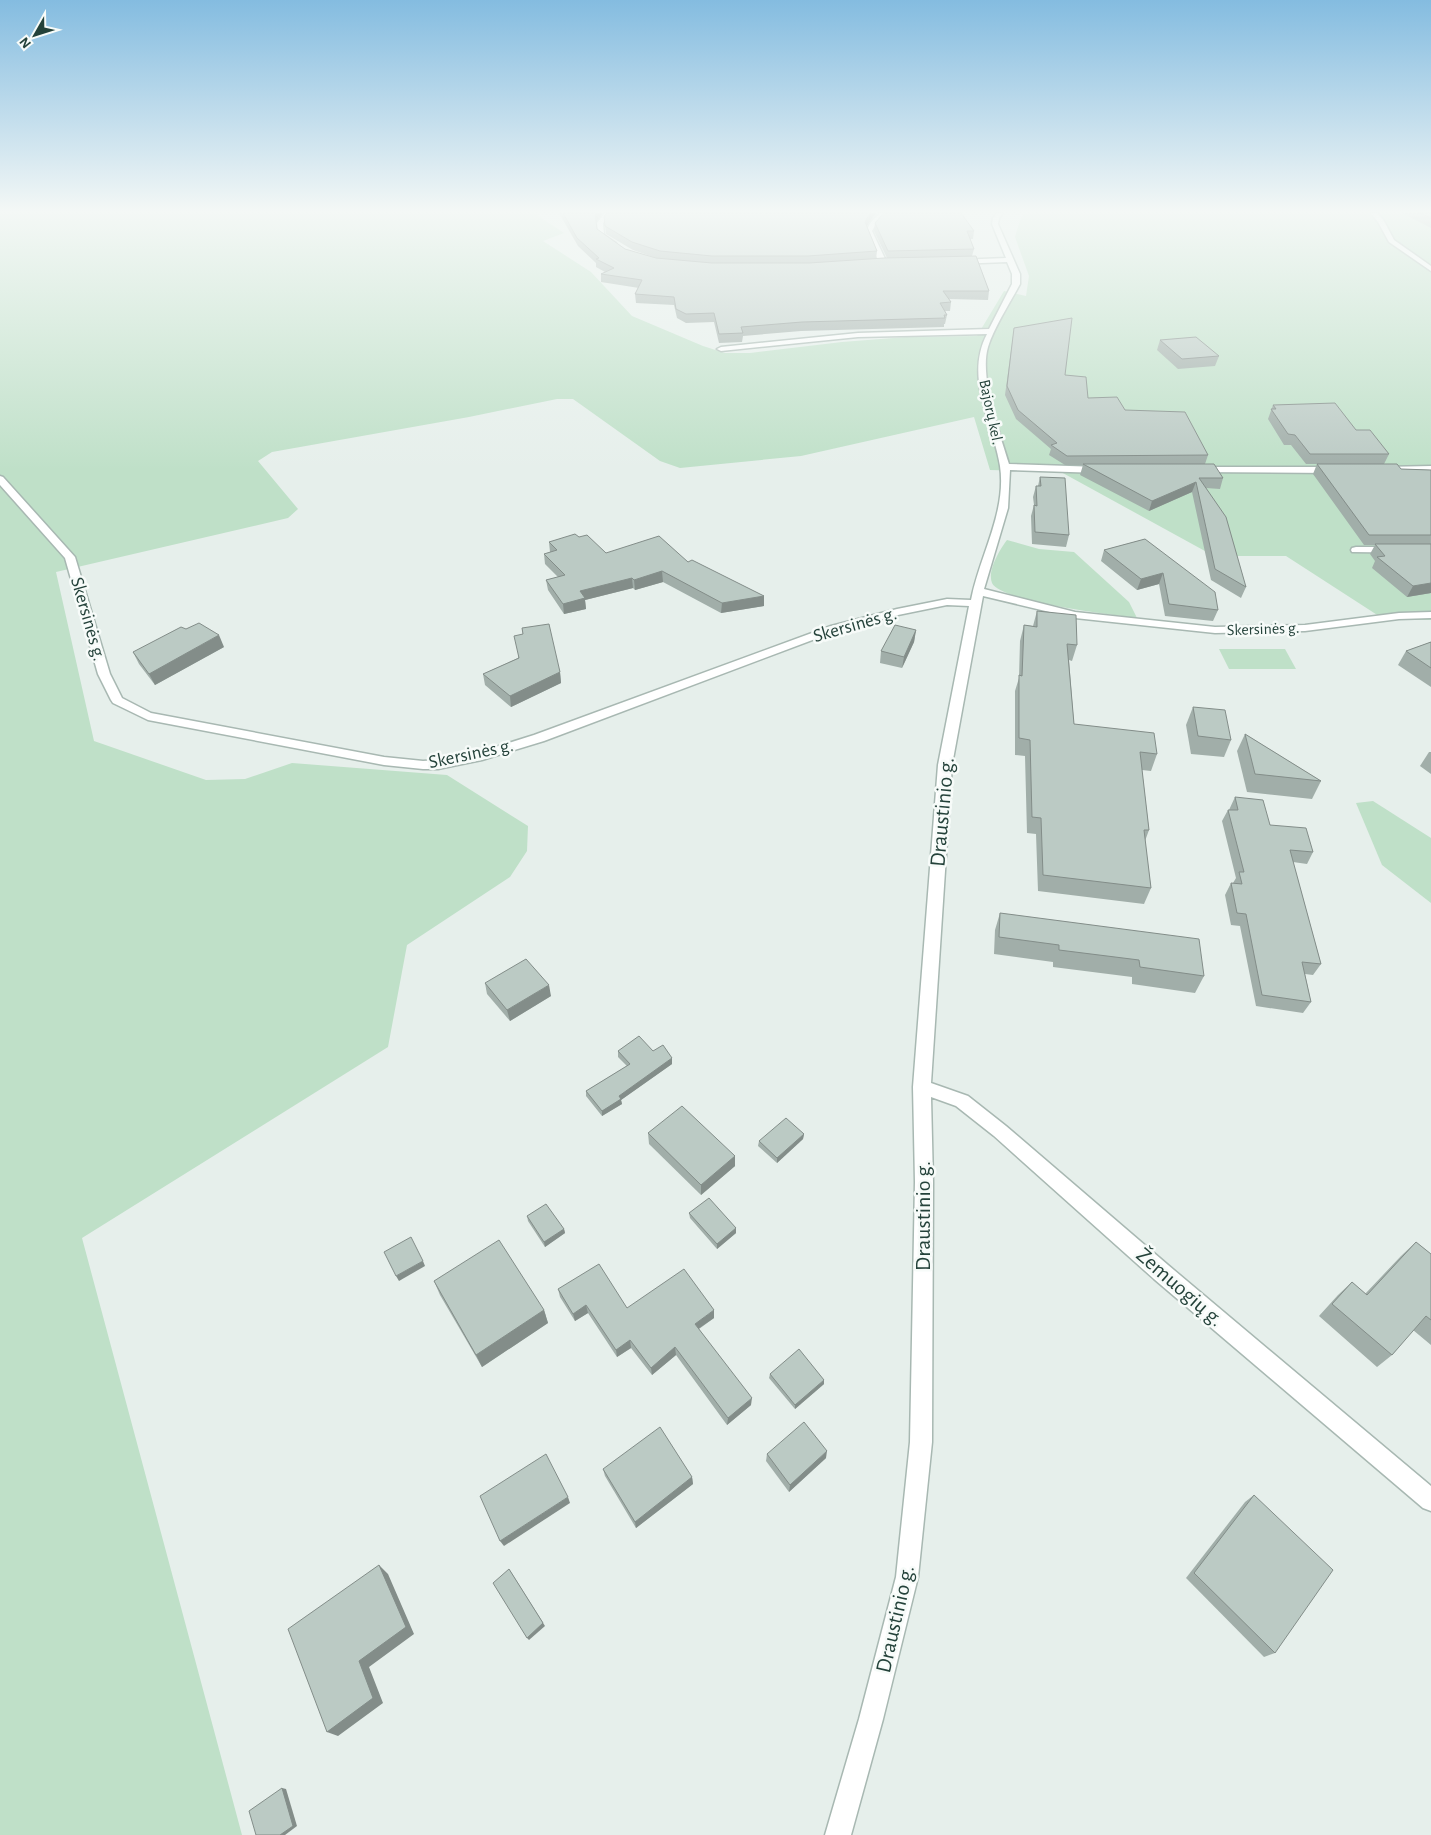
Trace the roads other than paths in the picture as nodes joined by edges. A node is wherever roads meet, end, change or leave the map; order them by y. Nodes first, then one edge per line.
1 (1011, 299) edge
2 (991, 332) junction
3 (721, 349) dead end
4 (1004, 467) junction
5 (1431, 469) edge
6 (1111, 470) edge
7 (1190, 470) edge
8 (1347, 470) edge
9 (1375, 470) edge
10 (0, 479) edge
11 (1356, 550) dead end
12 (1431, 550) edge
13 (977, 597) junction
14 (1431, 615) edge
15 (922, 1088) junction
16 (1431, 1500) edge
17 (838, 1835) edge

1 - 2 street, Bajorų kel.
2 - 3 street
2 - 4 street, Bajorų kel.
4 - 6 street
4 - 13 street, Bajorų kel.
5 - 9 street
7 - 8 street
10 - 13 street, Skersinės g.
11 - 12 street
13 - 14 street, Skersinės g.
13 - 15 street, Draustinio g.
15 - 16 street, Žemuogių g.
15 - 17 street, Draustinio g.

